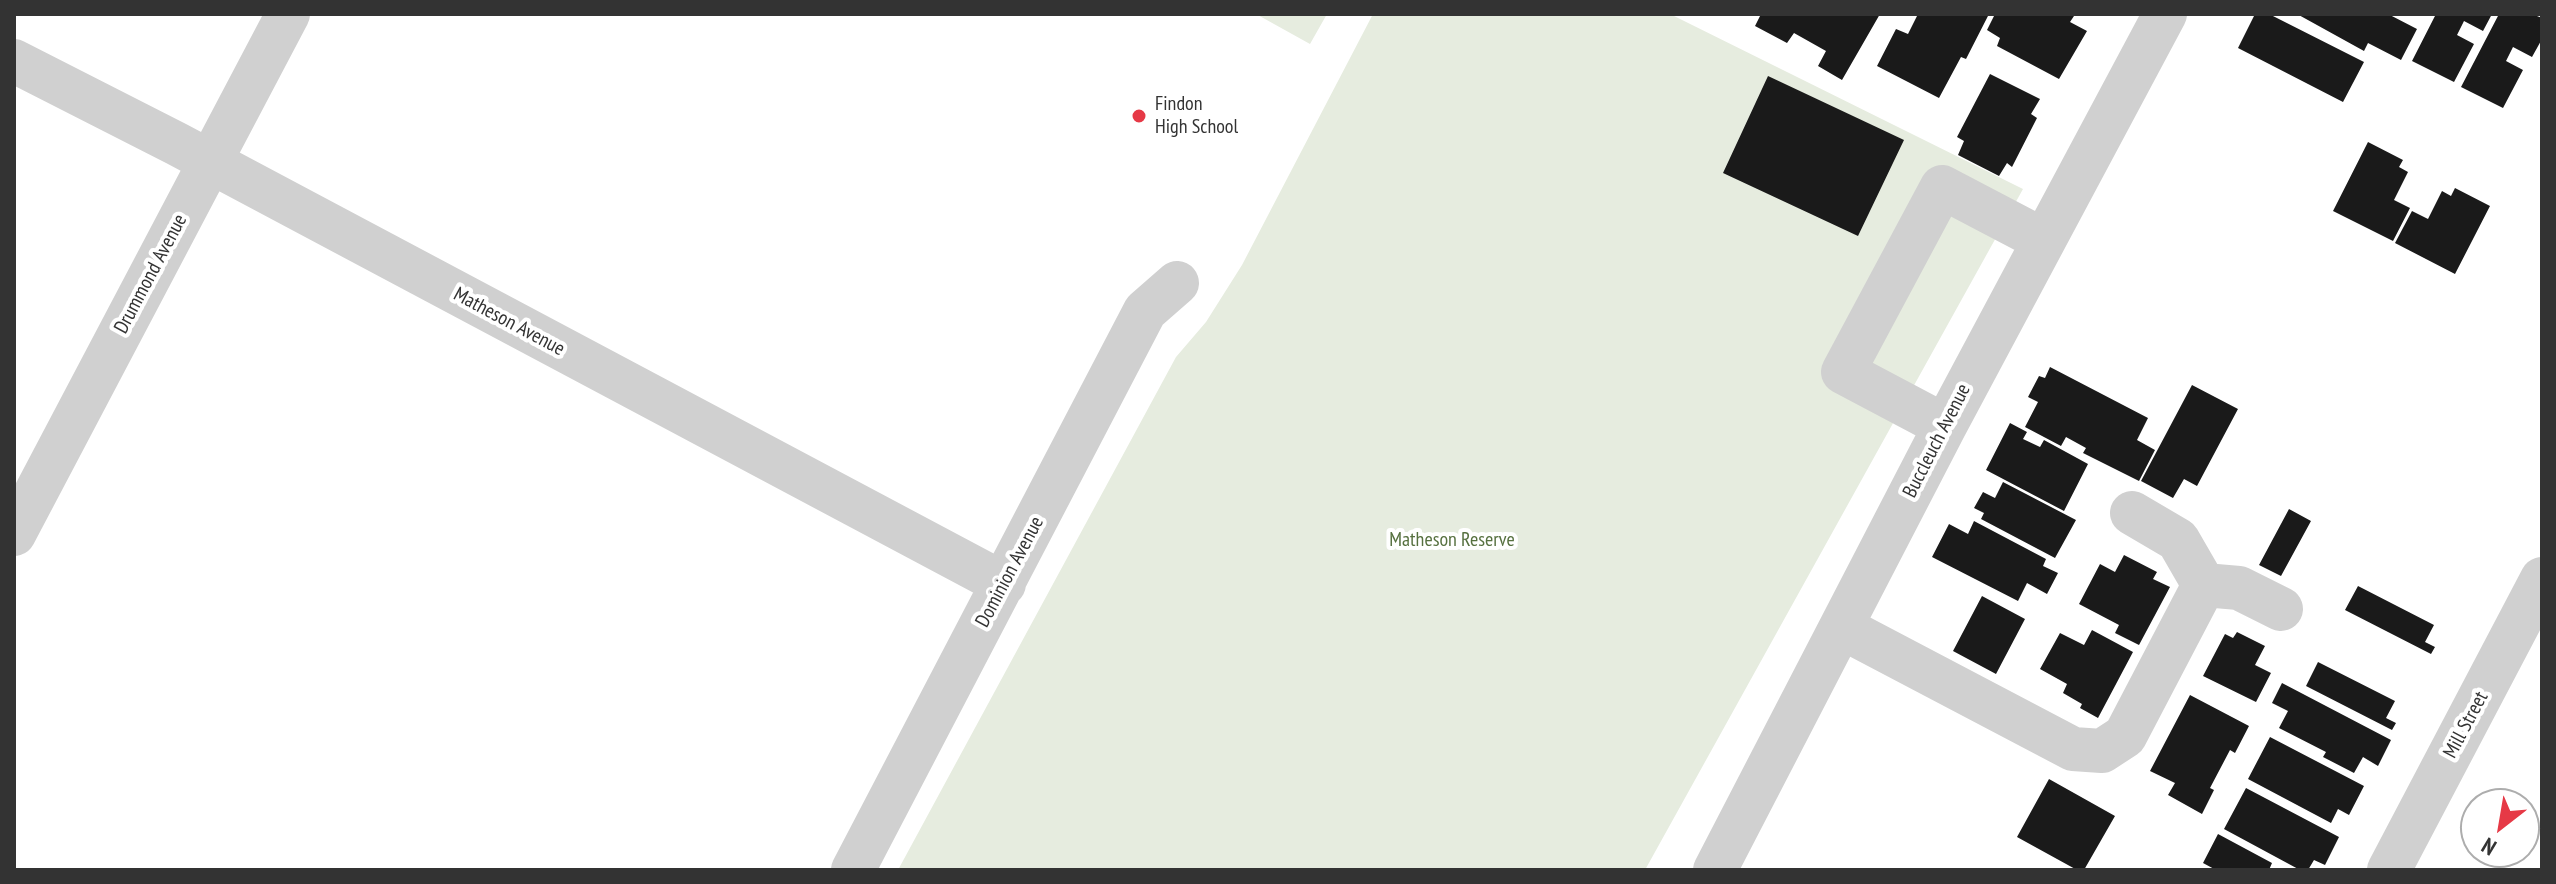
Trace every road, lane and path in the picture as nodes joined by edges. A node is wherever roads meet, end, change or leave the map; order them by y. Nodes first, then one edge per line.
1 (288, 14) edge
2 (2165, 14) edge
3 (14, 61) edge
4 (210, 162) junction
5 (2043, 240) junction
6 (1177, 283) dead end
7 (1945, 426) junction
8 (2132, 513) dead end
9 (14, 534) edge
10 (2542, 579) edge
11 (1004, 584) junction
12 (2204, 585) junction
13 (2281, 609) dead end
14 (1841, 627) junction
15 (853, 870) edge
16 (1715, 870) edge
17 (2389, 870) edge

1 - 4 street, Drummond Avenue
2 - 5 street, Buccleuch Avenue
3 - 4 street, Matheson Avenue
4 - 9 street, Drummond Avenue
4 - 11 street, Matheson Avenue
5 - 7 street, Buccleuch Avenue
5 - 7 street
6 - 11 street, Dominion Avenue
7 - 14 street, Buccleuch Avenue
8 - 12 street
10 - 17 street, Mill Street
11 - 15 street, Dominion Avenue
12 - 13 street
12 - 14 street
14 - 16 street, Buccleuch Avenue

